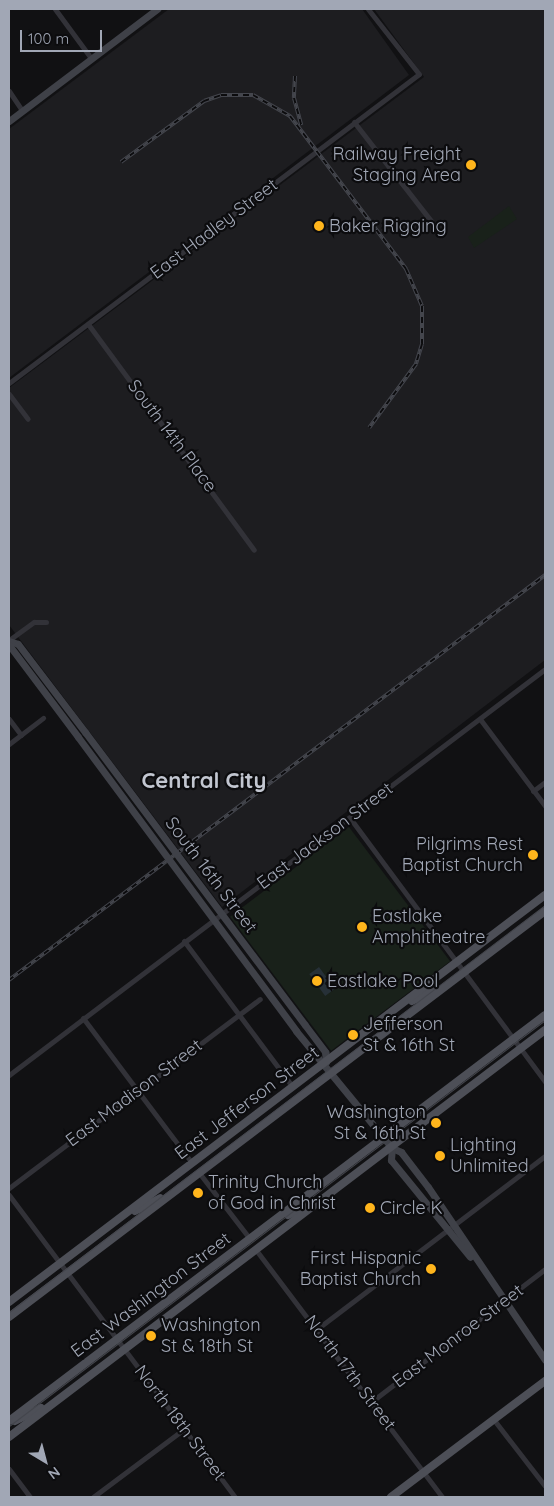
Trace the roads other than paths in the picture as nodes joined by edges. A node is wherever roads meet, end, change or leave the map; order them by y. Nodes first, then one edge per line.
1 (55, 9) edge
2 (157, 9) edge
3 (368, 9) edge
4 (91, 58) junction
5 (9, 91) edge
6 (22, 110) junction
7 (9, 121) edge
8 (354, 122) junction
9 (435, 226) dead end
10 (88, 324) junction
11 (9, 383) edge
12 (9, 394) edge
13 (28, 419) dead end
14 (254, 550) dead end
15 (46, 622) dead end
16 (9, 642) edge
17 (545, 669) edge
18 (43, 718) dead end
19 (9, 719) edge
20 (480, 719) junction
21 (21, 735) junction
22 (9, 744) edge
23 (545, 782) edge
24 (534, 791) junction
25 (545, 806) edge
26 (350, 818) junction
27 (545, 895) edge
28 (545, 911) edge
29 (184, 942) junction
30 (458, 962) junction
31 (464, 973) junction
32 (453, 981) junction
33 (260, 999) dead end
34 (394, 1010) junction
35 (239, 1014) junction
36 (545, 1015) edge
37 (83, 1018) junction
38 (545, 1021) edge
39 (526, 1030) junction
40 (545, 1030) edge
41 (514, 1039) junction
42 (521, 1049) junction
43 (326, 1062) junction
44 (333, 1072) junction
45 (9, 1075) edge
46 (545, 1082) edge
47 (292, 1087) junction
48 (138, 1090) junction
49 (384, 1138) junction
50 (392, 1148) junction
51 (545, 1156) edge
52 (192, 1163) junction
53 (200, 1174) junction
54 (9, 1188) edge
55 (180, 1188) junction
56 (9, 1195) edge
57 (324, 1199) junction
58 (118, 1220) junction
59 (270, 1224) junction
60 (455, 1225) junction
61 (446, 1232) junction
62 (250, 1239) junction
63 (256, 1250) junction
64 (60, 1263) junction
65 (478, 1265) junction
66 (545, 1269) edge
67 (68, 1273) junction
68 (503, 1301) junction
69 (9, 1302) edge
70 (9, 1317) edge
71 (317, 1329) junction
72 (118, 1339) junction
73 (125, 1349) junction
74 (545, 1360) edge
75 (545, 1381) edge
76 (59, 1399) junction
77 (371, 1402) junction
78 (494, 1420) junction
79 (9, 1423) edge
80 (184, 1429) junction
81 (9, 1437) edge
82 (9, 1470) edge
83 (423, 1473) junction
84 (545, 1486) edge
85 (30, 1497) edge
86 (93, 1497) edge
87 (235, 1497) edge
88 (391, 1497) edge
89 (442, 1497) edge

1 - 4 street
2 - 4 main road
3 - 8 street, East Hadley Street
4 - 6 main road
5 - 6 street
6 - 7 main road
8 - 9 street
8 - 10 street, East Hadley Street
10 - 11 street, East Hadley Street
10 - 14 street, South 14th Place
12 - 13 street
15 - 16 street
16 - 43 main road, South 16th Street, bridge
16 - 43 main road, South 16th Street, bridge
17 - 20 street, East Jackson Street
18 - 21 street
19 - 21 street
20 - 24 street
20 - 26 street, East Jackson Street
21 - 22 street
23 - 24 street
24 - 25 street
26 - 29 street, East Jackson Street
26 - 30 street
27 - 30 main road, East Jefferson Street
28 - 31 main road, East Jefferson Street
29 - 35 street
29 - 37 street, East Jackson Street
30 - 31 street
30 - 34 main road, East Jefferson Street
31 - 32 main road, East Jefferson Street
31 - 41 street
32 - 34 main road, East Jefferson Street
32 - 44 main road, East Jefferson Street
33 - 35 street, East Madison Street
34 - 43 main road, East Jefferson Street
35 - 47 street
35 - 48 street, East Madison Street
36 - 39 main road, East Washington Street
37 - 45 street, East Jackson Street
37 - 48 street
38 - 39 main road, East Washington Street
39 - 41 main road, East Washington Street
40 - 42 main road, East Washington Street
41 - 42 street
41 - 49 main road, East Washington Street
42 - 46 street
42 - 50 main road, East Washington Street
43 - 44 main road, South 16th Street
43 - 47 main road, East Jefferson Street
44 - 49 main road, South 16th Street
44 - 53 main road, East Jefferson Street
47 - 52 main road, East Jefferson Street
48 - 52 street
48 - 54 street, East Madison Street
49 - 50 main road, South 16th Street
49 - 59 main road, East Washington Street
50 - 57 main road, East Washington Street
50 - 60 main road
50 - 61 main road
51 - 60 street
52 - 58 main road, East Jefferson Street
53 - 55 main road, East Jefferson Street
53 - 62 street
55 - 58 main road, East Jefferson Street
55 - 67 main road, East Jefferson Street
56 - 64 street, North 18th Street
57 - 59 main road
57 - 63 main road, East Washington Street
58 - 64 main road, East Jefferson Street
59 - 62 main road, East Washington Street
60 - 61 street
60 - 65 main road
61 - 65 main road
61 - 71 street
62 - 72 main road, East Washington Street
63 - 71 street, North 17th Street
63 - 73 main road, East Washington Street
64 - 67 street, North 18th Street
64 - 69 main road, East Jefferson Street
65 - 68 main road
66 - 68 street, East Monroe Street
67 - 70 main road, East Jefferson Street
67 - 72 street, North 18th Street
68 - 74 main road
68 - 77 street, East Monroe Street
71 - 77 street, North 17th Street
72 - 73 street, North 18th Street
72 - 79 main road, East Washington Street
73 - 76 main road, East Washington Street
73 - 80 street, North 18th Street
75 - 78 main road
76 - 79 main road, East Washington Street
76 - 81 main road, East Washington Street
77 - 83 street, North 17th Street
78 - 83 main road
78 - 84 street
80 - 86 street
80 - 87 street, North 18th Street
82 - 85 street
83 - 88 main road
83 - 89 street, North 17th Street

